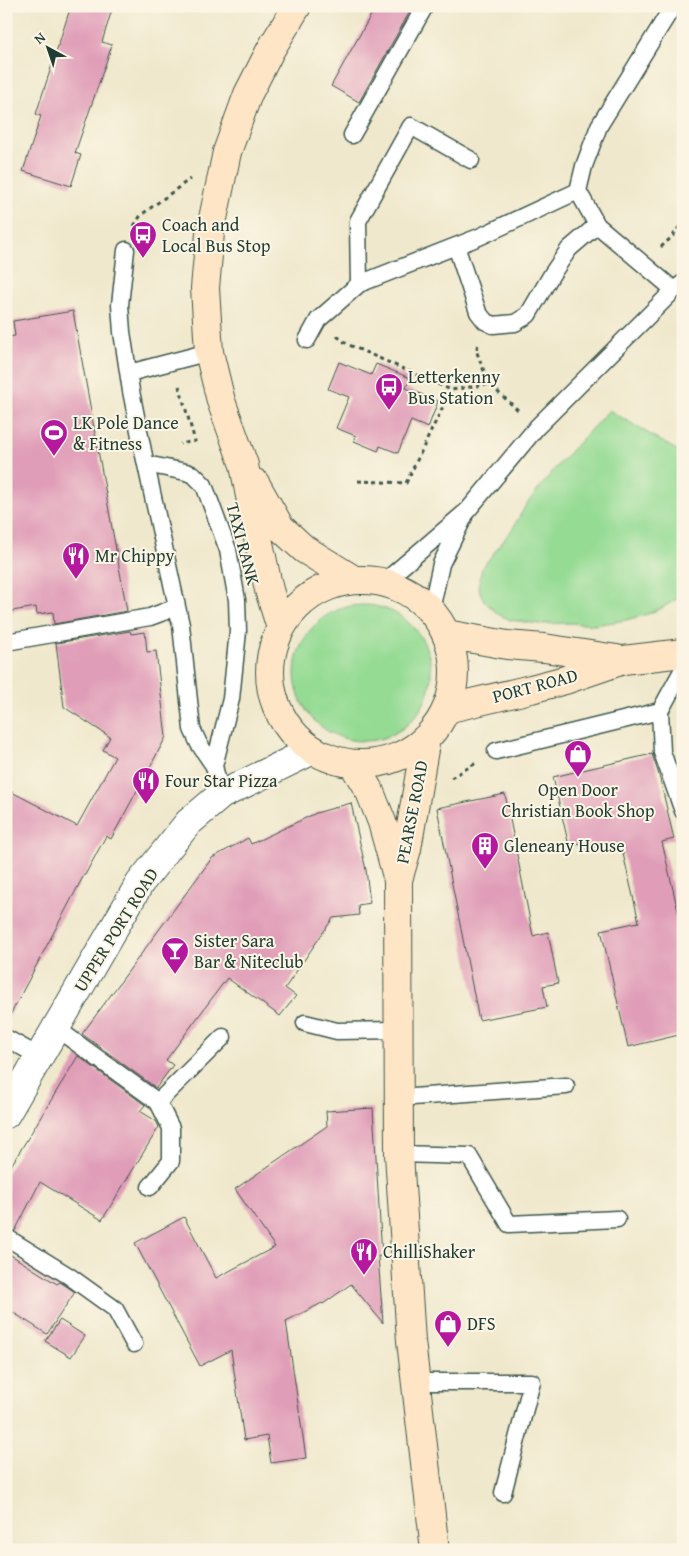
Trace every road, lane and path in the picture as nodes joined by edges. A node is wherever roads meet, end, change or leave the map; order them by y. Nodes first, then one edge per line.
1 (297, 6) edge
2 (425, 6) edge
3 (673, 6) edge
4 (352, 135) dead end
5 (227, 152) junction
6 (471, 160) dead end
7 (578, 191) junction
8 (683, 221) edge
9 (597, 225) junction
10 (456, 246) junction
11 (126, 250) joint
12 (643, 265) junction
13 (360, 284) junction
14 (678, 287) edge
15 (318, 320) junction
16 (485, 321) junction
17 (306, 340) dead end
18 (209, 352) junction
19 (173, 361) junction
20 (129, 373) junction
21 (489, 384) junction
22 (451, 390) junction
23 (537, 427) junction
24 (179, 444) dead end
25 (146, 464) junction
26 (244, 465) junction
27 (358, 481) dead end
28 (468, 510) junction
29 (354, 580) junction
30 (384, 582) junction
31 (177, 608) junction
32 (431, 610) junction
33 (281, 628) junction
34 (446, 634) junction
35 (6, 642) edge
36 (683, 653) edge
37 (623, 660) junction
38 (683, 669) edge
39 (446, 709) junction
40 (660, 711) junction
41 (426, 738) junction
42 (313, 750) junction
43 (496, 751) joint
44 (353, 764) junction
45 (214, 766) junction
46 (221, 795) junction
47 (416, 800) junction
48 (683, 810) edge
49 (398, 880) junction
50 (305, 1023) dead end
51 (56, 1028) junction
52 (398, 1030) junction
53 (223, 1037) dead end
54 (6, 1038) edge
55 (40, 1057) junction
56 (566, 1086) dead end
57 (399, 1098) junction
58 (158, 1102) junction
59 (6, 1114) edge
60 (399, 1154) junction
61 (150, 1187) dead end
62 (617, 1220) dead end
63 (6, 1237) edge
64 (134, 1344) dead end
65 (416, 1382) junction
66 (503, 1493) dead end
67 (435, 1550) edge

1 - 5 main road
2 - 4 lane
3 - 7 lane
5 - 11 path
5 - 18 main road
6 - 13 lane
7 - 9 lane
7 - 10 lane
8 - 12 path
9 - 12 lane
9 - 16 lane
10 - 13 lane
10 - 16 lane
11 - 20 lane
12 - 14 lane
13 - 15 lane
14 - 23 lane
15 - 17 lane
15 - 22 path
16 - 21 path
18 - 19 lane
18 - 26 main road
19 - 20 lane
19 - 24 path
20 - 25 lane
21 - 22 path
21 - 23 path
22 - 27 path
23 - 28 lane
25 - 31 lane
25 - 45 lane, TAXI RANK
26 - 29 main road
26 - 33 main road
28 - 30 lane
28 - 32 lane
29 - 30 main road
29 - 33 main road
30 - 32 main road
31 - 35 lane
31 - 45 lane
32 - 34 main road
33 - 42 main road
34 - 37 main road, PORT ROAD
34 - 39 main road
36 - 37 main road, PORT ROAD
37 - 39 main road, PORT ROAD
38 - 40 lane
39 - 41 main road
40 - 43 lane
40 - 48 lane
41 - 44 main road
41 - 47 main road, PEARSE ROAD
42 - 44 main road
42 - 46 street, UPPER PORT ROAD
43 - 47 path
44 - 49 main road, PEARSE ROAD
45 - 46 lane
46 - 51 street, UPPER PORT ROAD
47 - 49 main road, PEARSE ROAD
49 - 52 main road
50 - 52 lane
51 - 55 street, UPPER PORT ROAD
51 - 58 lane
52 - 57 main road
53 - 58 lane
54 - 55 lane
55 - 59 street, UPPER PORT ROAD
56 - 57 lane
57 - 60 main road
58 - 61 lane
60 - 62 lane
60 - 65 main road
63 - 64 lane
65 - 66 lane
65 - 67 main road

